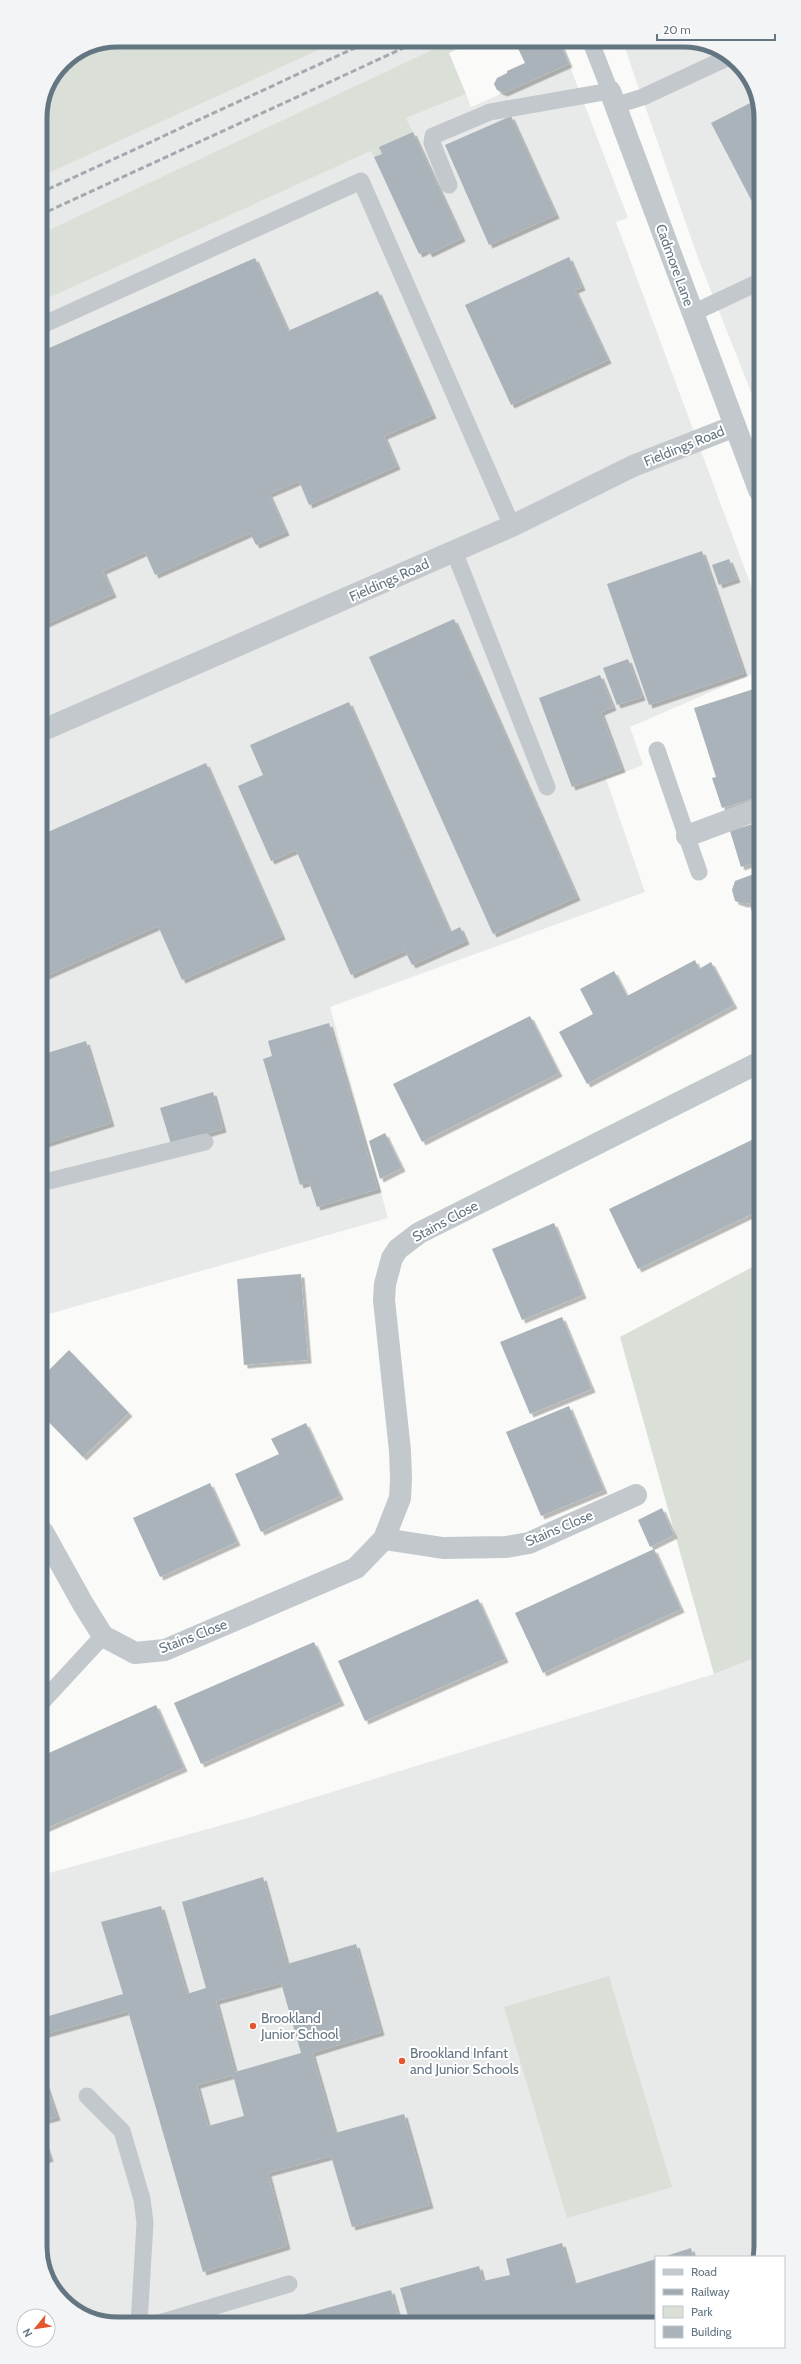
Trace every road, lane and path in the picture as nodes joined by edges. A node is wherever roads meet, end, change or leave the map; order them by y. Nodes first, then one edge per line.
1 (593, 47) edge
2 (723, 60) edge
3 (614, 98) junction
4 (450, 185) dead end
5 (754, 284) edge
6 (693, 313) junction
7 (47, 323) edge
8 (735, 426) junction
9 (754, 477) edge
10 (512, 526) junction
11 (454, 551) junction
12 (47, 728) edge
13 (657, 750) dead end
14 (547, 787) dead end
15 (754, 811) edge
16 (687, 836) junction
17 (699, 872) dead end
18 (754, 1065) edge
19 (205, 1142) dead end
20 (47, 1182) edge
21 (636, 1495) dead end
22 (384, 1539) junction
23 (47, 1540) edge
24 (103, 1636) junction
25 (47, 1697) edge
26 (87, 2096) dead end
27 (289, 2284) dead end
28 (139, 2317) edge
29 (179, 2317) edge

1 - 3 lane, Cadmore Lane
2 - 3 lane
3 - 4 lane
3 - 6 street, Cadmore Lane
5 - 6 lane
6 - 8 street, Cadmore Lane
7 - 10 lane
8 - 9 street, Cadmore Lane
8 - 10 street, Fieldings Road
10 - 11 street, Fieldings Road
11 - 12 street, Fieldings Road
11 - 14 lane
13 - 16 lane
15 - 16 street
16 - 17 lane
18 - 22 street, Stains Close
19 - 20 lane
21 - 22 street, Stains Close
22 - 24 street, Stains Close
23 - 24 street
24 - 25 lane
26 - 28 lane
27 - 29 lane

